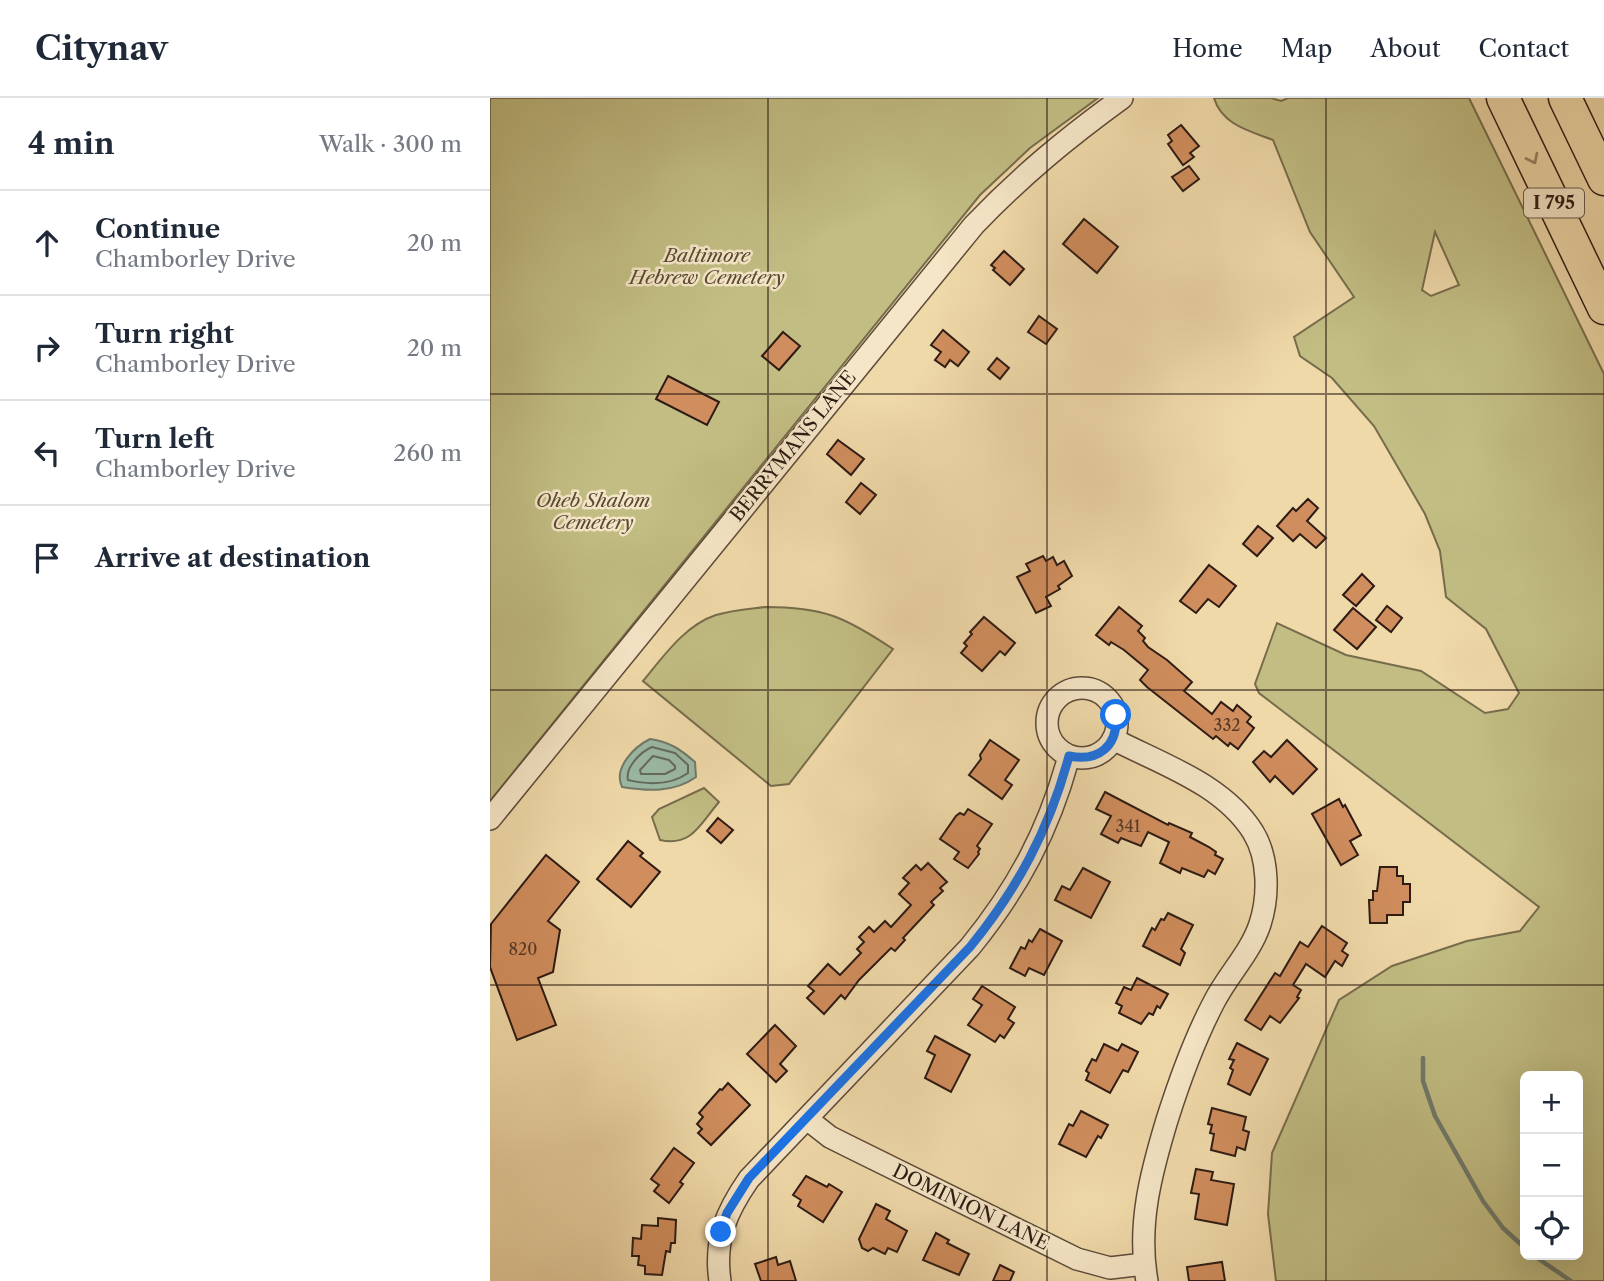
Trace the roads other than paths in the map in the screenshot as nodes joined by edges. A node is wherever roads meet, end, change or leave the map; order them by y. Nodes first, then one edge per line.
1 (1122, 98) edge
2 (1503, 98) edge
3 (1565, 98) edge
4 (1604, 179) edge
5 (1604, 308) edge
6 (1113, 739) junction
7 (1069, 756) junction
8 (490, 819) edge
9 (807, 1119) junction
10 (1146, 1273) edge
11 (720, 1281) edge

1 - 8 street, BERRYMANS LANE
2 -> 5 highway, I 795
3 - 4 highway, I 795
6 - 7 street
6 - 7 street
6 - 10 street
7 - 9 street
9 - 10 street, DOMINION LANE
9 - 11 street

